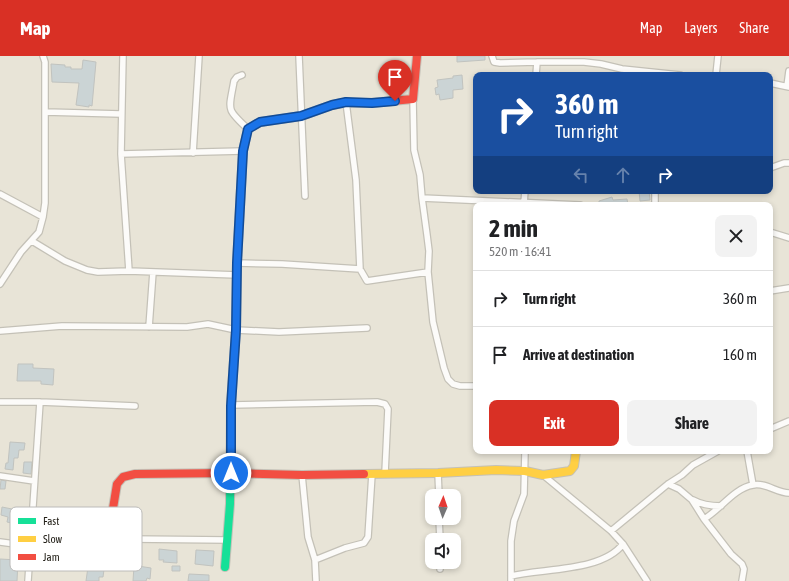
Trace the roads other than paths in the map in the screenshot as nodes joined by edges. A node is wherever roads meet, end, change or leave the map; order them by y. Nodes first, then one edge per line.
1 (43, 56) edge
2 (123, 56) edge
3 (199, 56) edge
4 (299, 56) edge
5 (417, 56) edge
6 (492, 56) edge
7 (581, 56) edge
8 (718, 56) edge
9 (537, 62) junction
10 (584, 62) junction
11 (789, 71) edge
12 (536, 72) edge
13 (651, 72) edge
14 (716, 72) edge
15 (242, 75) dead end
16 (773, 84) edge
17 (788, 87) edge
18 (413, 100) junction
19 (346, 102) junction
20 (46, 112) junction
21 (121, 114) junction
22 (301, 116) junction
23 (248, 129) junction
24 (243, 151) junction
25 (193, 152) junction
26 (121, 154) junction
27 (789, 163) edge
28 (773, 167) edge
29 (0, 194) edge
30 (306, 196) dead end
31 (422, 198) junction
32 (480, 202) edge
33 (43, 217) junction
34 (773, 233) edge
35 (789, 238) edge
36 (32, 241) junction
37 (237, 263) junction
38 (360, 269) junction
39 (129, 271) junction
40 (153, 272) junction
41 (428, 272) junction
42 (236, 275) junction
43 (0, 284) edge
44 (789, 288) edge
45 (773, 291) edge
46 (149, 327) junction
47 (367, 328) dead end
48 (236, 330) junction
49 (0, 331) edge
50 (473, 386) edge
51 (0, 402) edge
52 (40, 402) junction
53 (134, 406) dead end
54 (231, 406) junction
55 (789, 421) edge
56 (773, 428) edge
57 (525, 454) edge
58 (576, 454) edge
59 (712, 454) edge
60 (748, 454) edge
61 (525, 471) junction
62 (231, 473) junction
63 (385, 473) junction
64 (438, 473) junction
65 (372, 474) junction
66 (302, 475) junction
67 (0, 476) edge
68 (543, 476) junction
69 (34, 481) junction
70 (668, 484) junction
71 (753, 484) junction
72 (439, 489) edge
73 (789, 493) edge
74 (692, 500) junction
75 (721, 506) junction
76 (33, 507) edge
77 (113, 507) edge
78 (704, 519) junction
79 (612, 531) junction
80 (142, 539) edge
81 (228, 540) junction
82 (0, 542) edge
83 (10, 543) edge
84 (623, 544) junction
85 (315, 560) junction
86 (225, 567) dead end
87 (29, 571) edge
88 (511, 578) edge
89 (28, 581) edge
90 (316, 581) edge
91 (647, 581) edge
92 (742, 581) edge

1 - 20 street
2 - 21 street
3 - 25 street
4 - 22 street
5 - 18 street
6 - 9 street
7 - 10 street
8 - 14 street
9 - 10 street
9 - 12 street
10 - 13 street
11 - 17 street
15 - 23 street
16 - 17 street
18 - 19 street
18 - 31 street
19 - 22 street
19 - 38 street
20 - 21 street
20 - 33 street
21 - 26 street
22 - 23 street
22 - 30 street
23 - 24 street
24 - 25 street
24 - 37 street
25 - 26 street
26 - 39 street
27 - 28 street
29 - 33 street
31 - 32 street
31 - 41 street
33 - 36 street
34 - 35 street
36 - 39 street
36 - 43 street
37 - 38 street
37 - 42 street
38 - 41 street
39 - 40 street
40 - 42 street
40 - 46 street
41 - 50 street
42 - 48 street
44 - 45 street
46 - 48 street
46 - 49 street
47 - 48 street
48 - 54 street
51 - 52 street
52 - 53 street
52 - 69 street
54 - 62 street
54 - 63 street
55 - 56 street
57 - 61 street
58 - 68 street
59 - 70 street
60 - 71 street
61 - 64 street
61 - 68 street
61 - 88 street
62 - 66 street
62 - 77 street
62 - 81 street
63 - 64 street
63 - 65 street
64 - 72 street
65 - 66 street
65 - 85 street
66 - 85 street
67 - 69 street
68 - 79 street
69 - 76 street
70 - 74 street
70 - 79 street
71 - 73 street
71 - 75 street
74 - 75 street
74 - 78 street
75 - 78 street
78 - 92 street
79 - 84 street
80 - 81 street
81 - 86 street
82 - 83 street
84 - 88 street
84 - 91 street
85 - 90 street
87 - 89 street

